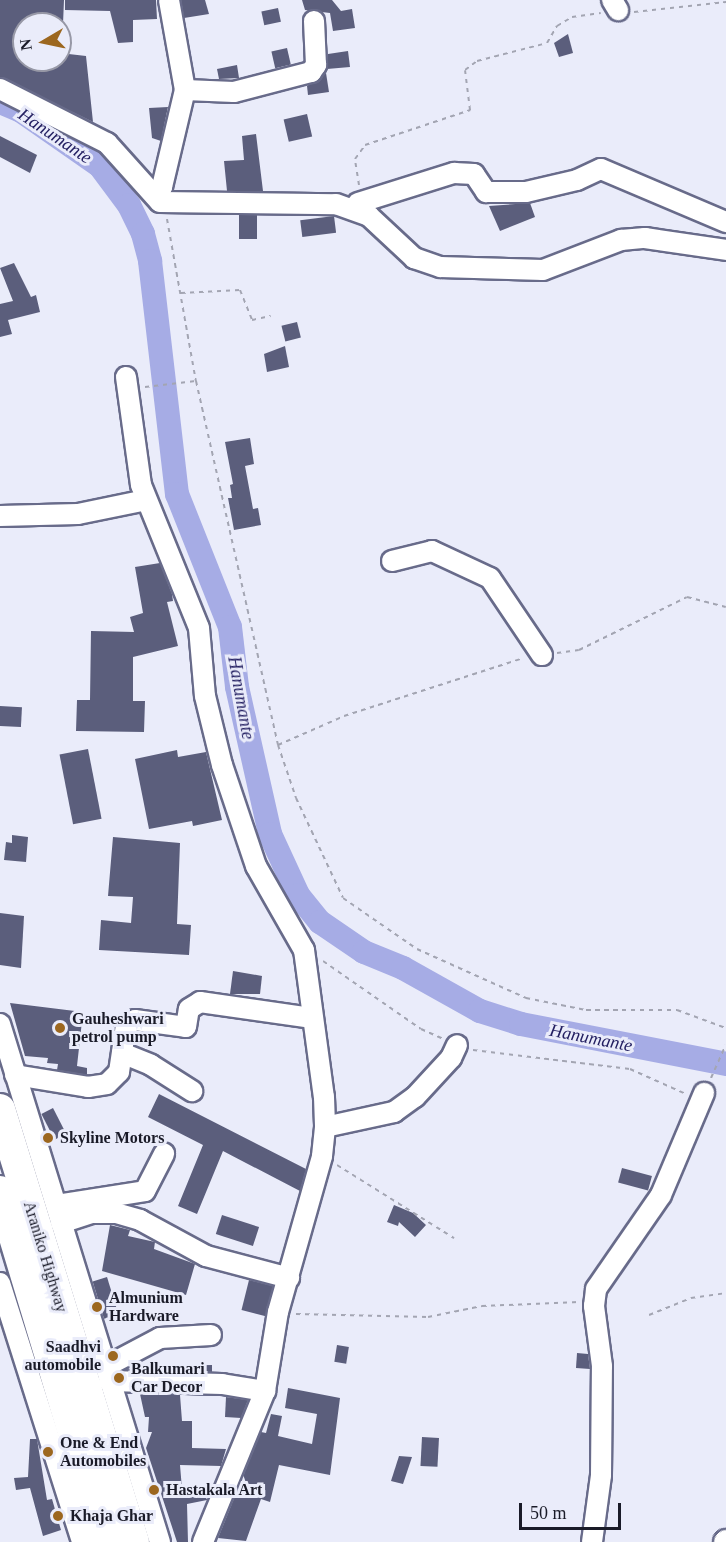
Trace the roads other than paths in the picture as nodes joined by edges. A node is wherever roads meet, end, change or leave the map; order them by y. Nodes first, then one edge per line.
1 (169, 0) edge
2 (314, 21) dead end
3 (0, 89) edge
4 (185, 90) junction
5 (158, 199) junction
6 (358, 203) road end
7 (726, 222) edge
8 (726, 250) edge
9 (134, 382) road end
10 (146, 500) junction
11 (0, 516) edge
12 (392, 561) dead end
13 (542, 656) road end
14 (311, 1018) junction
15 (0, 1024) edge
16 (457, 1045) road end
17 (122, 1053) junction
18 (15, 1076) junction
19 (192, 1091) dead end
20 (705, 1091) road end
21 (0, 1109) edge
22 (325, 1127) junction
23 (164, 1154) dead end
24 (0, 1191) edge
25 (59, 1214) junction
26 (289, 1278) junction
27 (0, 1283) edge
28 (211, 1335) dead end
29 (107, 1374) junction
30 (265, 1391) junction
31 (86, 1541) edge
32 (134, 1542) edge
33 (160, 1542) edge
34 (203, 1542) edge
35 (592, 1542) edge

1 - 4 street
2 - 4 street
3 - 5 street
4 - 5 street
5 - 8 street
6 - 7 street
9 - 10 street
10 - 11 street
10 - 14 street
12 - 13 street
14 - 17 street
14 - 22 street
15 - 18 street
16 - 22 street
17 - 18 street
17 - 19 street
18 - 25 street
20 - 35 street
21 - 32 highway, Araniko Highway
22 - 26 street
23 - 25 street
24 - 31 highway, Araniko Highway
25 - 26 street
25 - 29 street
26 - 30 street
27 - 31 street
28 - 29 street
29 - 30 street
29 - 33 street
30 - 34 street

